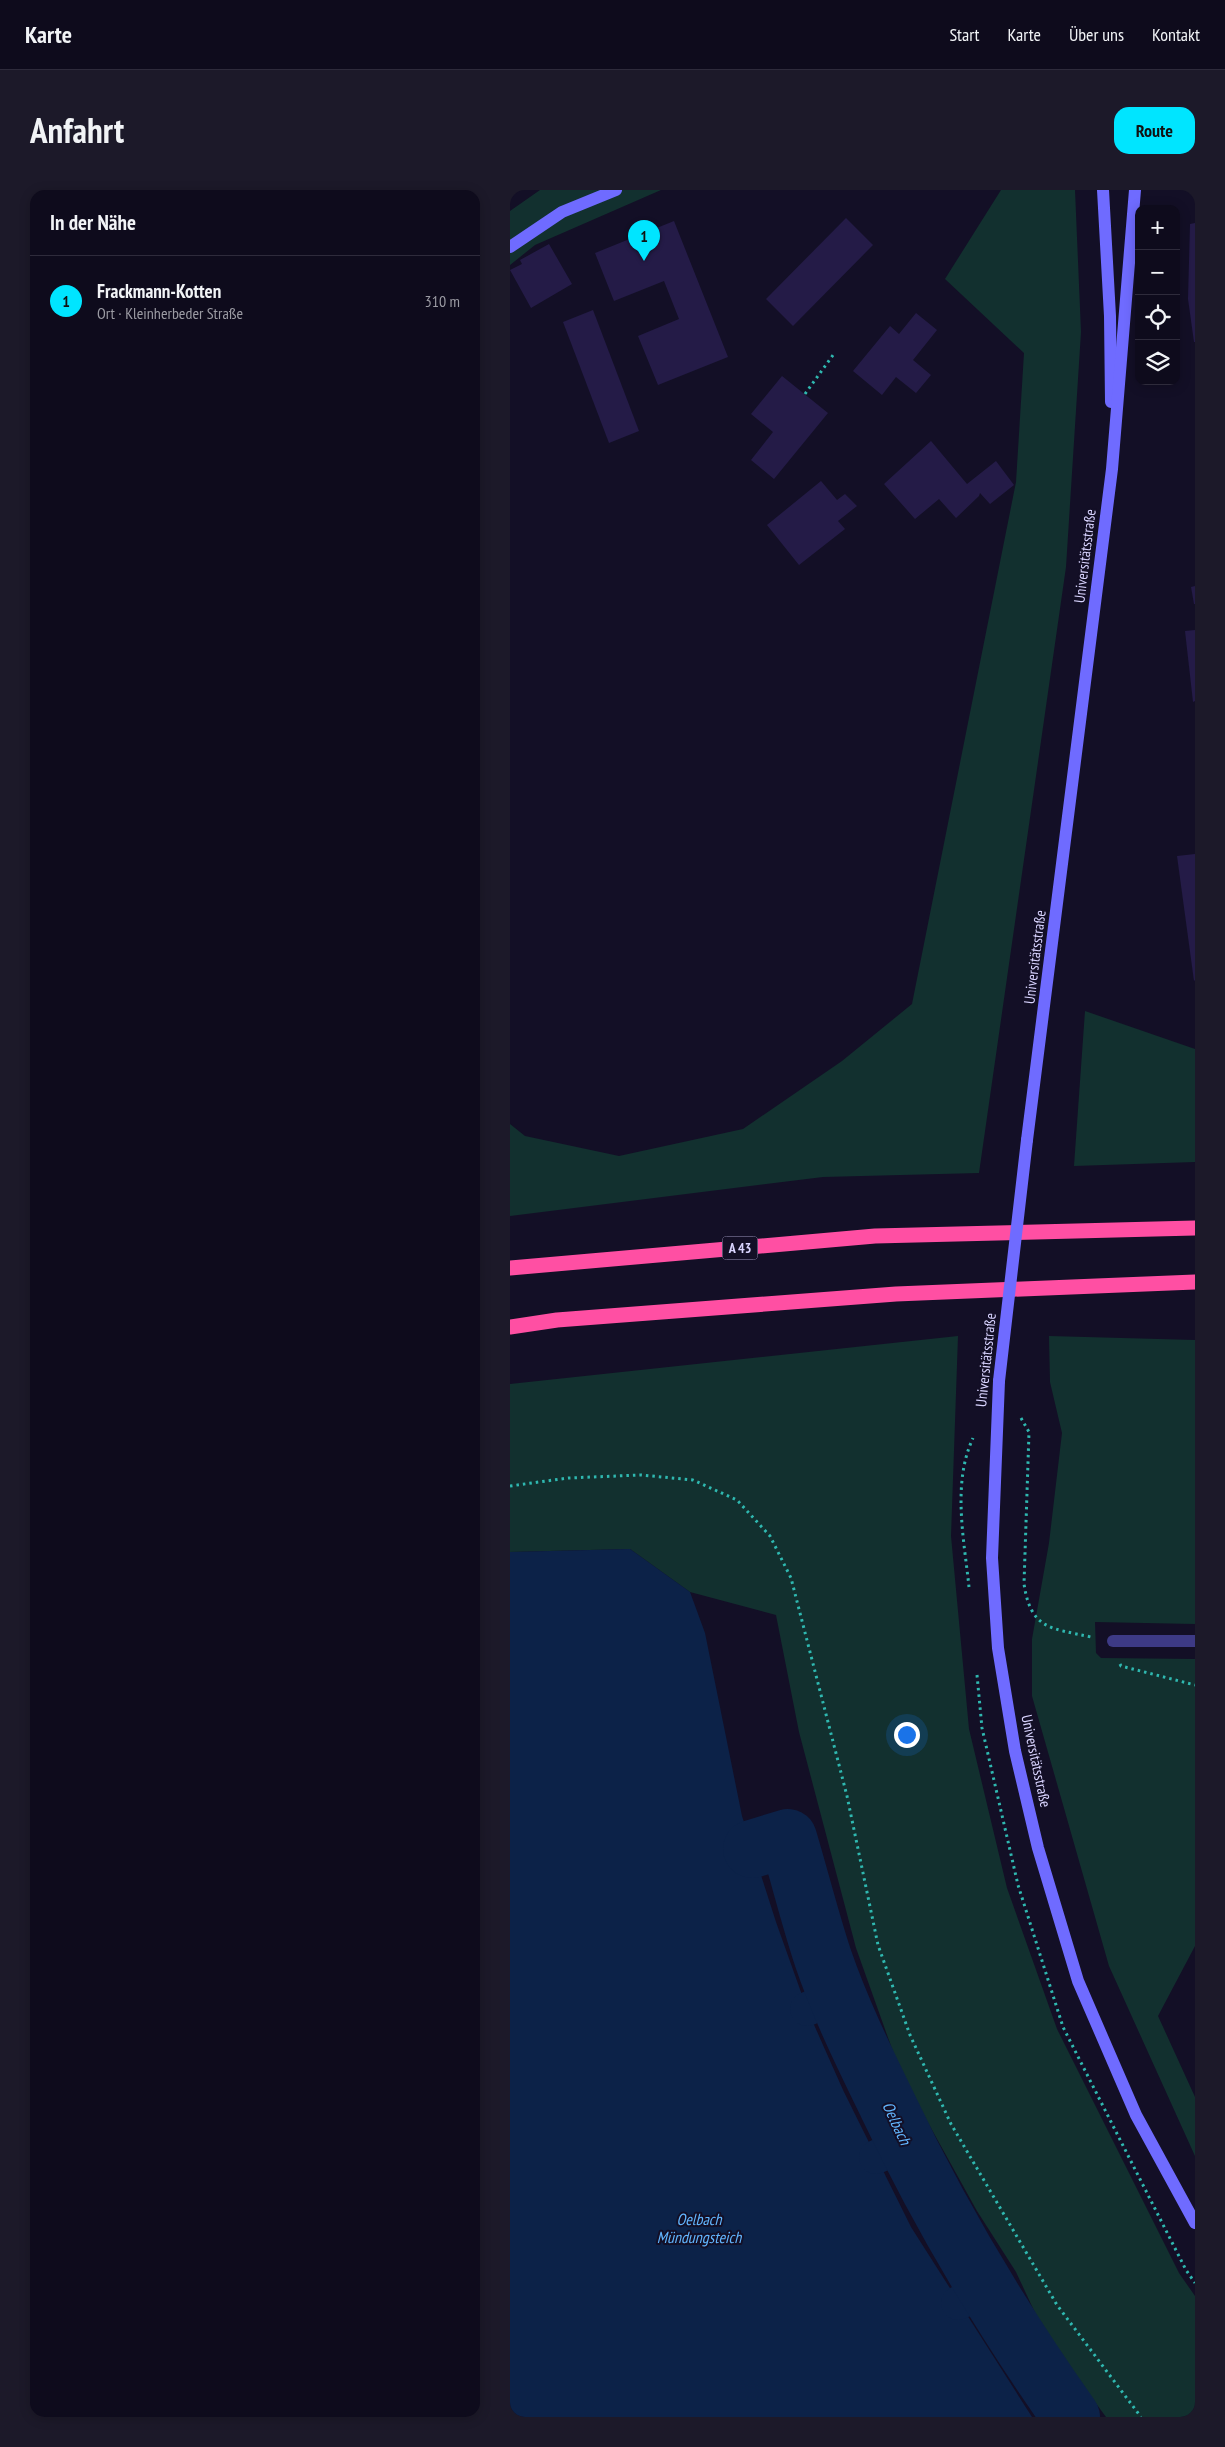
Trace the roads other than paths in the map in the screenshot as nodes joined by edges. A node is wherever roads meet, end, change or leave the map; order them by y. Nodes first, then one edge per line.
1 (616, 190) edge
2 (1103, 190) edge
3 (1136, 190) edge
4 (510, 247) edge
5 (1112, 469) junction
6 (1195, 1228) edge
7 (510, 1268) edge
8 (1195, 1282) edge
9 (510, 1327) edge
10 (1112, 1641) road end
11 (1195, 1641) edge
12 (1195, 2223) edge

1 - 4 street
2 - 5 street, Universitätsstraße
3 - 5 street, Universitätsstraße
5 - 12 street, Universitätsstraße, bridge
6 - 7 highway, A 43
8 - 9 highway
10 - 11 lane

